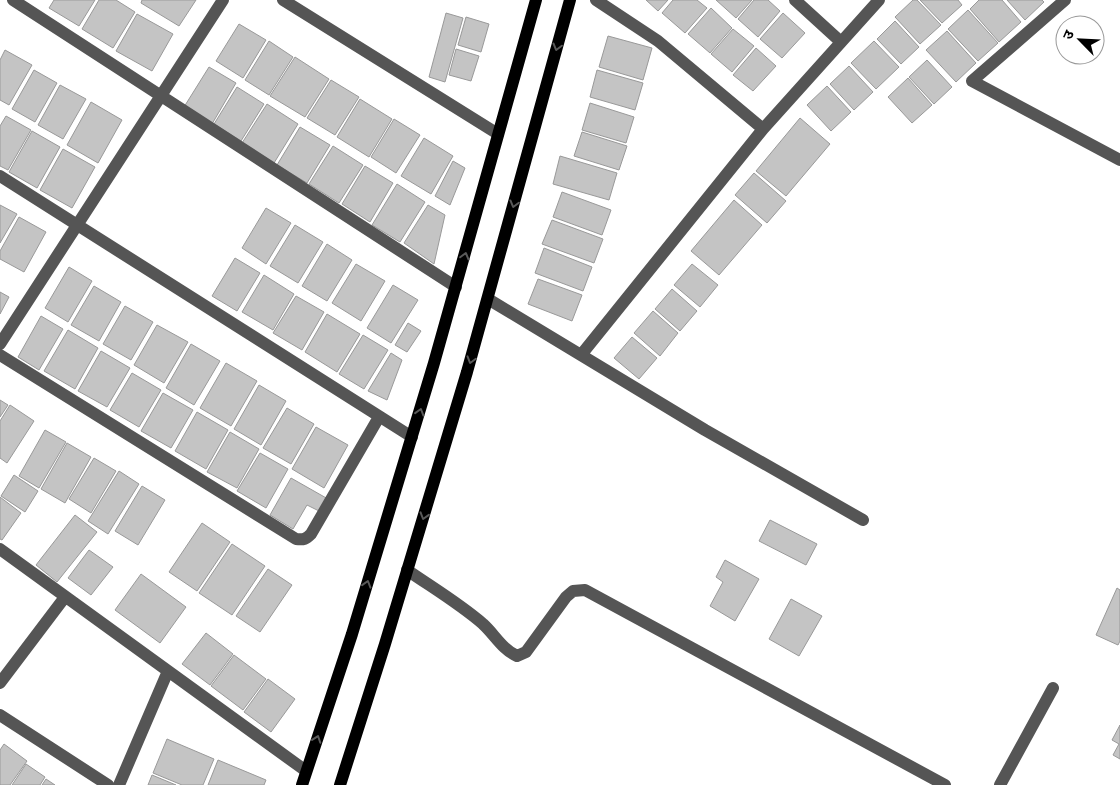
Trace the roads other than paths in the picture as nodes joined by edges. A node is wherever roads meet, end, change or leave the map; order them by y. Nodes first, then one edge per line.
1 (13, 0) edge
2 (223, 0) edge
3 (283, 0) edge
4 (536, 0) edge
5 (570, 0) edge
6 (596, 0) edge
7 (795, 0) edge
8 (879, 0) edge
9 (1065, 0) edge
10 (841, 42) junction
11 (161, 96) junction
12 (763, 130) junction
13 (498, 134) junction
14 (1120, 160) edge
15 (0, 176) edge
16 (77, 225) junction
17 (456, 287) junction
18 (488, 299) junction
19 (0, 344) edge
20 (0, 355) edge
21 (581, 355) junction
22 (379, 417) junction
23 (412, 437) junction
24 (863, 520) dead end
25 (2, 555) edge
26 (408, 570) junction
27 (65, 597) junction
28 (168, 671) junction
29 (0, 683) edge
30 (1053, 688) dead end
31 (0, 715) edge
32 (306, 771) junction
33 (108, 785) edge
34 (119, 785) edge
35 (302, 785) edge
36 (340, 785) edge
37 (946, 785) edge
38 (1000, 785) edge

1 - 11 street
2 - 11 street
3 - 13 street
4 - 13 main road
5 -> 18 main road
6 - 12 street
7 - 10 street
8 - 10 street
9 - 14 street
10 - 12 street
11 - 16 street
11 - 17 street
12 - 21 street
17 -> 13 main road
15 - 16 street
16 - 19 street
16 - 22 street
23 -> 17 main road
18 - 21 street
18 -> 26 main road
20 - 22 street
21 - 24 street
22 - 23 street
32 -> 23 main road
25 - 27 street
26 - 36 main road
26 - 37 street
27 - 28 street
27 - 29 street
28 - 32 street
28 - 34 street
30 - 38 street
31 - 33 street
32 - 35 main road

